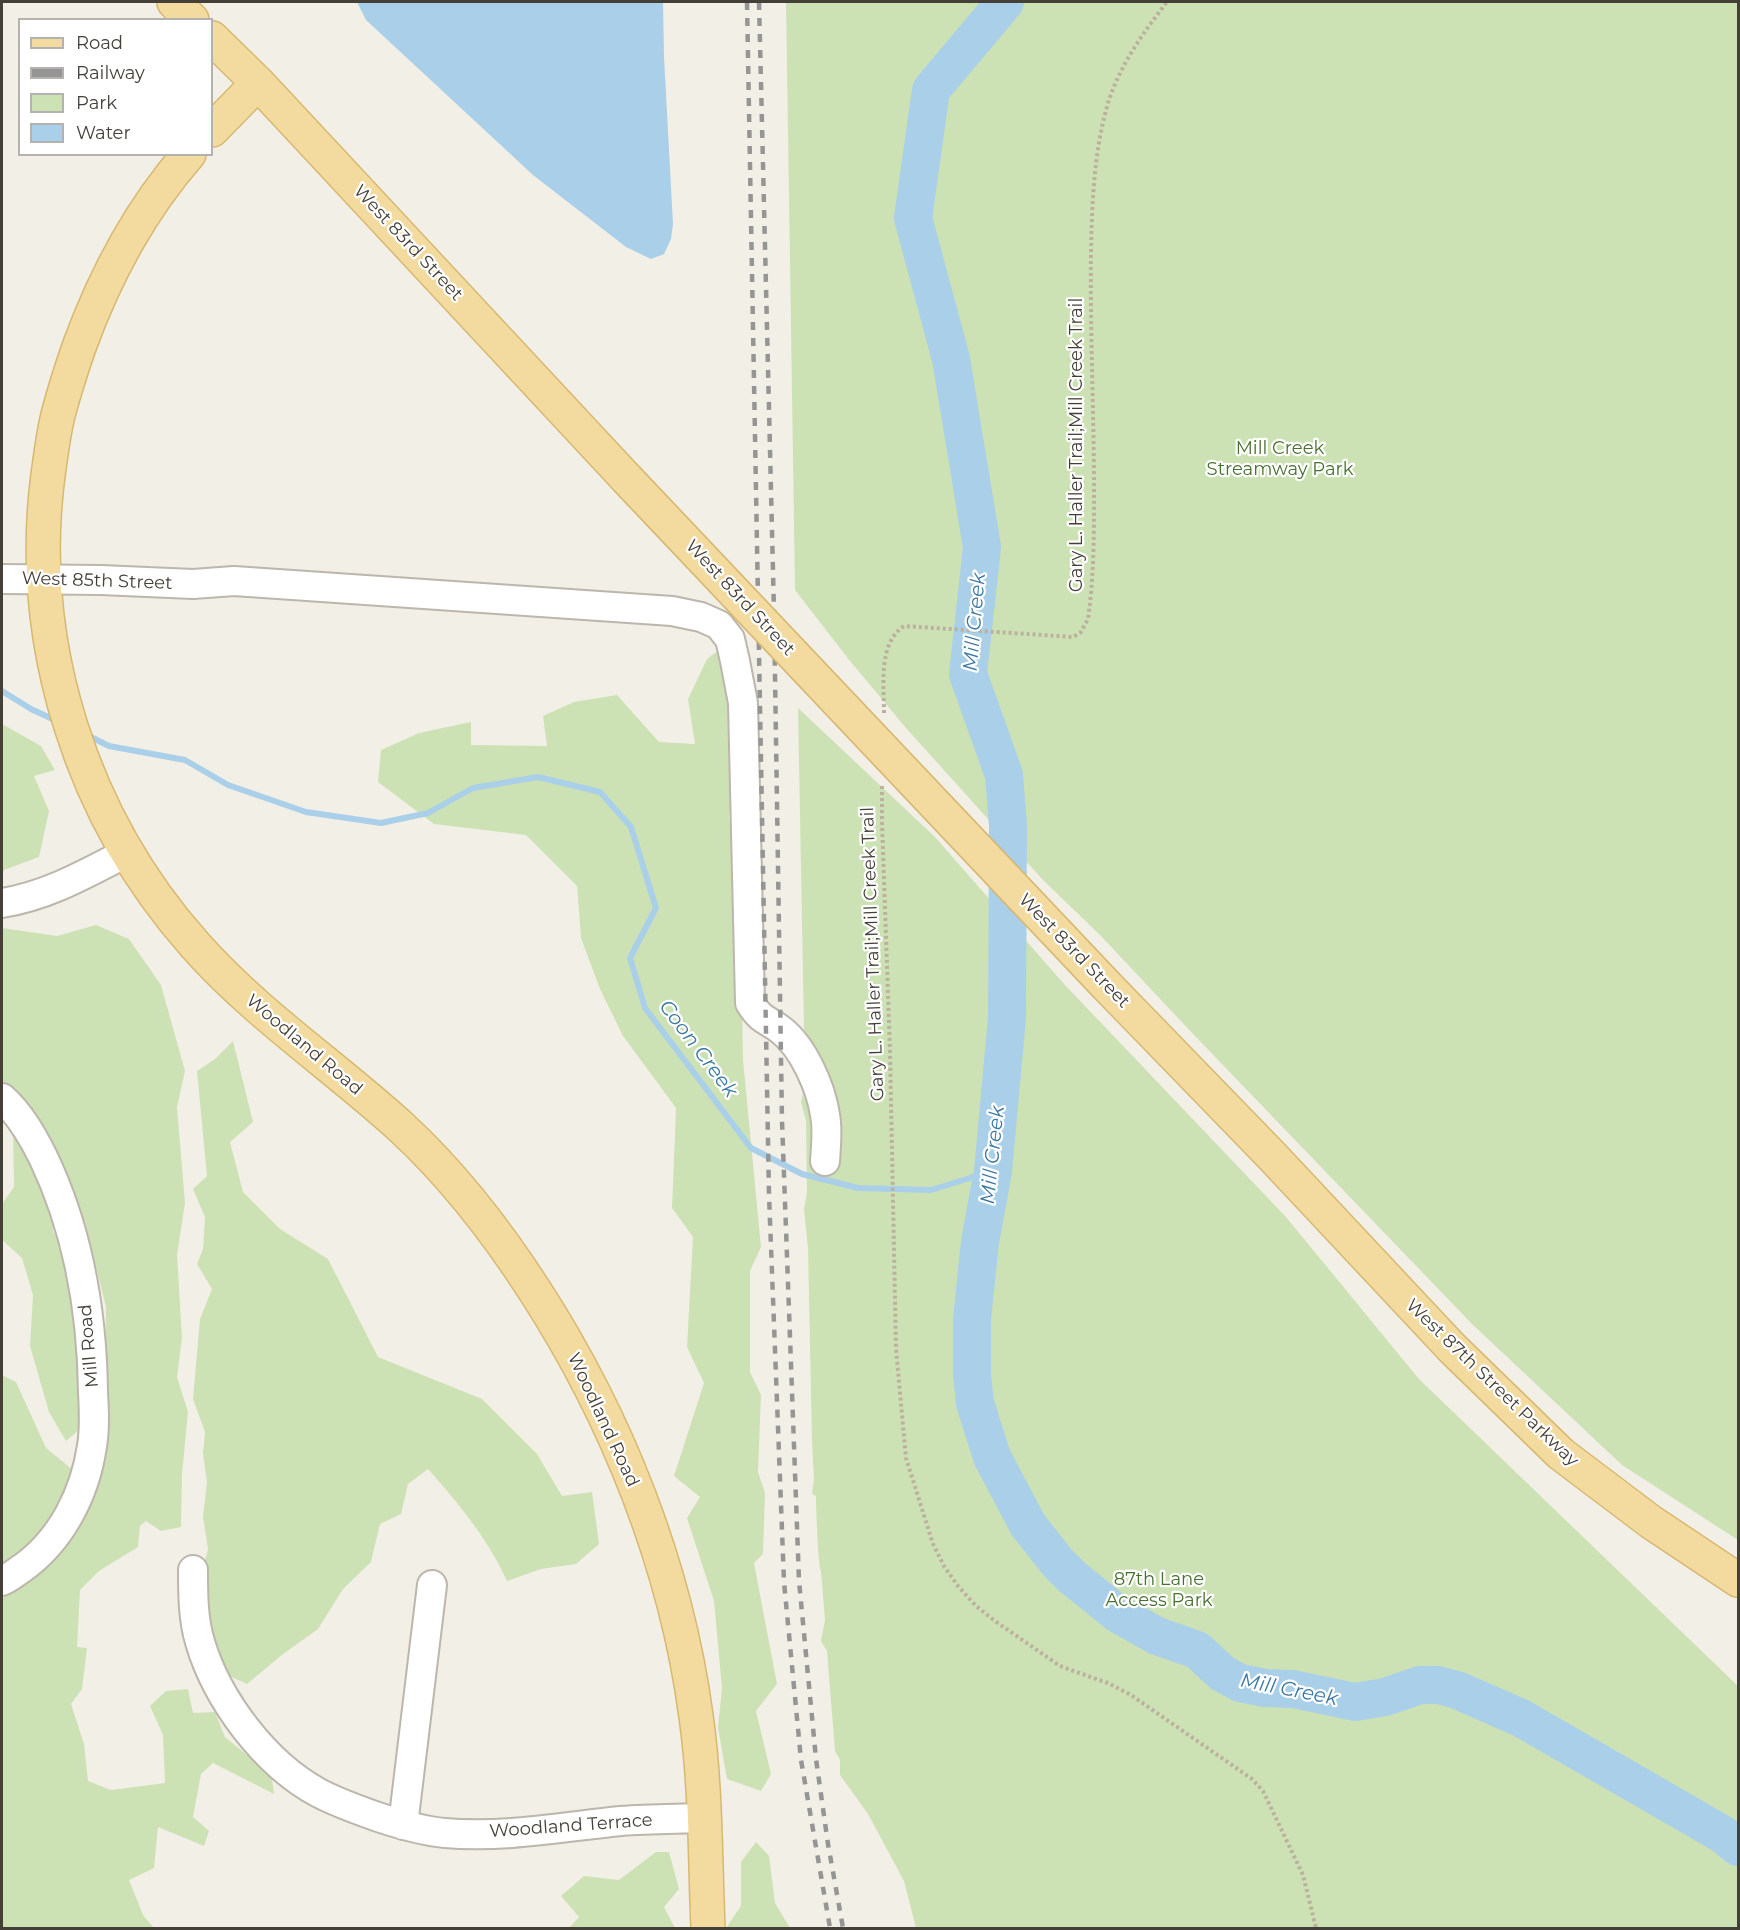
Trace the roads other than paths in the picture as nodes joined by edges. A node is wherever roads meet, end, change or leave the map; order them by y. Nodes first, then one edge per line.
1 (174, 2) edge
2 (190, 18) edge
3 (213, 39) edge
4 (258, 83) junction
5 (213, 129) edge
6 (187, 156) edge
7 (2, 579) edge
8 (44, 579) junction
9 (126, 853) junction
10 (2, 903) edge
11 (2, 1098) edge
12 (1272, 1156) joint
13 (825, 1161) dead end
14 (194, 1570) dead end
15 (1738, 1580) edge
16 (2, 1581) edge
17 (432, 1585) dead end
18 (703, 1818) junction
19 (403, 1825) junction
20 (708, 1929) edge

1 - 2 main road
3 - 4 main road, West 83rd Street
4 - 5 main road
4 - 12 main road, West 83rd Street, bridge
6 - 8 main road, Woodland Road
7 - 8 street, West 85th Street
8 - 9 main road, Woodland Road
8 - 13 street, West 85th Street
9 - 10 street
9 - 18 main road, Woodland Road
11 - 16 street, Mill Road
12 - 15 main road, West 87th Street Parkway
14 - 19 street, Woodland Terrace
17 - 19 street
18 - 19 street, Woodland Terrace
18 - 20 main road, Woodland Road

